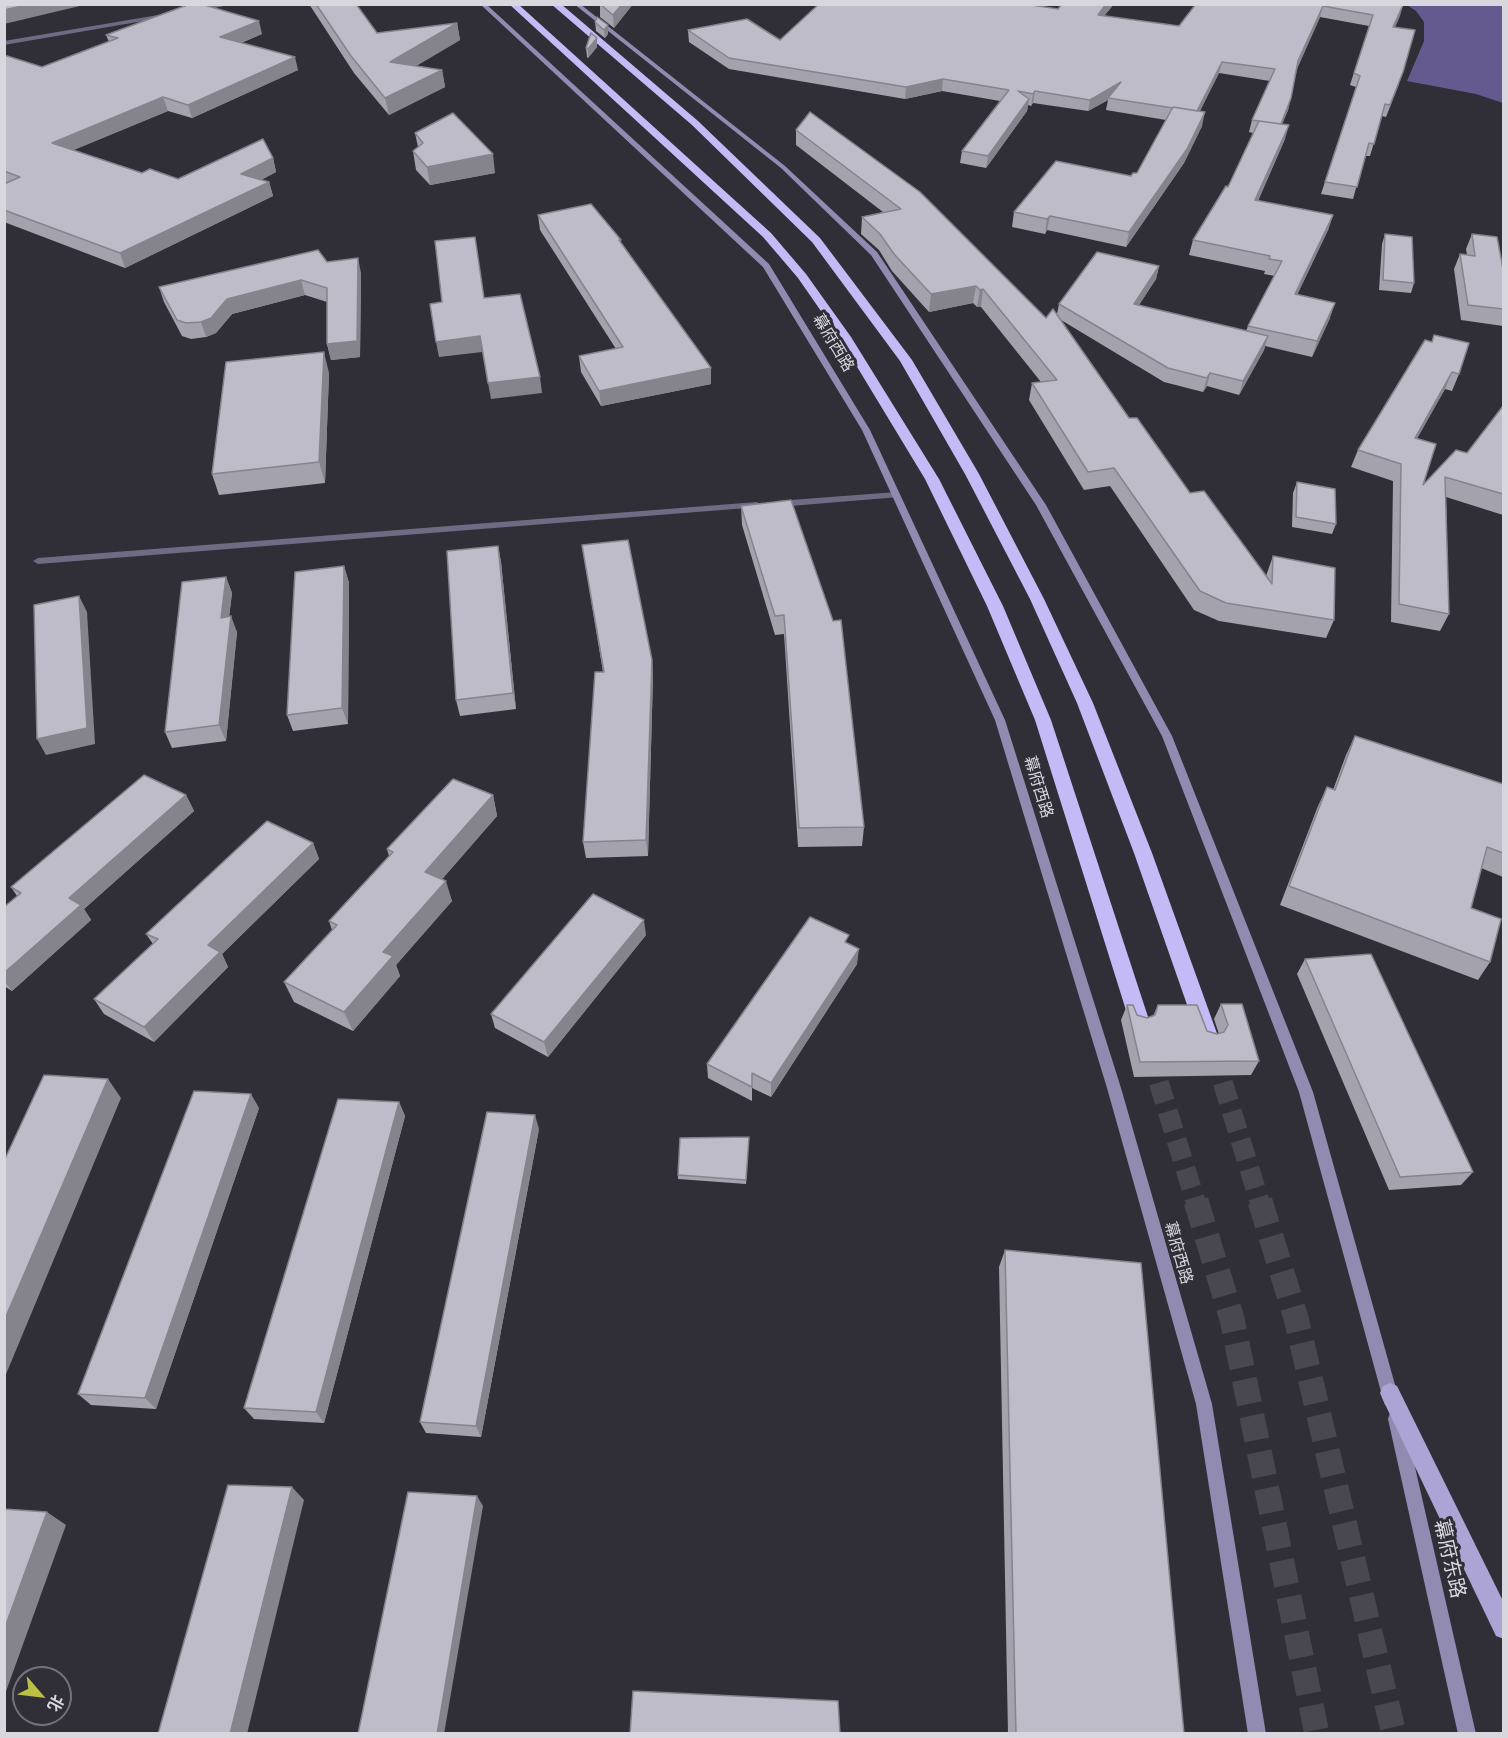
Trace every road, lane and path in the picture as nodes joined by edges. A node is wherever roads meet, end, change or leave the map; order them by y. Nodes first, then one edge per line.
1 (231, 4) edge
2 (482, 4) edge
3 (513, 4) edge
4 (555, 4) edge
5 (576, 4) edge
6 (185, 12) edge
7 (174, 14) edge
8 (4, 43) edge
9 (896, 495) junction
10 (38, 561) dead end
11 (1140, 1023) edge
12 (1209, 1039) tunnel mouth
13 (1390, 1393) junction
14 (1503, 1628) edge
15 (1257, 1734) edge
16 (1467, 1734) edge

1 - 6 street
2 - 9 main road, 幕府西路
3 - 11 highway, 幕府西路
4 - 12 highway
5 - 13 main road
7 - 8 street
9 - 10 street
9 - 15 main road, 幕府西路
13 - 14 main road
13 - 16 main road, 幕府东路

